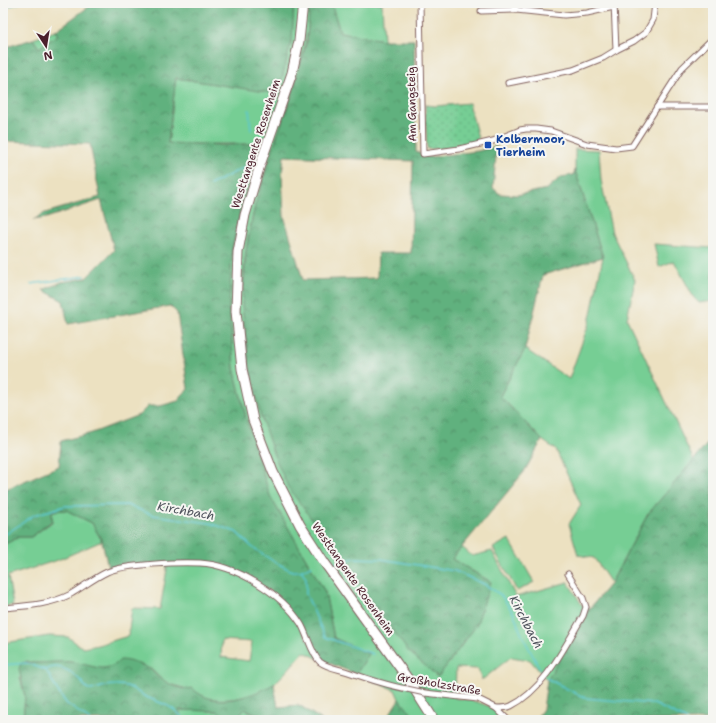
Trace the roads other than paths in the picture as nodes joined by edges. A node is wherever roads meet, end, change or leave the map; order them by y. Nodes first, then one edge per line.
1 (303, 3) edge
2 (420, 3) edge
3 (514, 3) edge
4 (655, 3) edge
5 (614, 5) edge
6 (516, 10) junction
7 (481, 11) dead end
8 (713, 38) edge
9 (616, 50) junction
10 (508, 83) dead end
11 (657, 107) junction
12 (713, 107) edge
13 (568, 574) dead end
14 (3, 608) edge
15 (496, 708) junction
16 (434, 720) edge
17 (508, 720) edge

1 - 16 highway, Westtangente Rosenheim
2 - 11 street, Am Gangsteig
3 - 6 street
4 - 9 street
5 - 6 street
5 - 9 street
6 - 7 street
8 - 11 street
9 - 10 street
11 - 12 street
13 - 15 street
14 - 15 street, Großholzstraße, bridge
15 - 17 street, Großholzstraße

